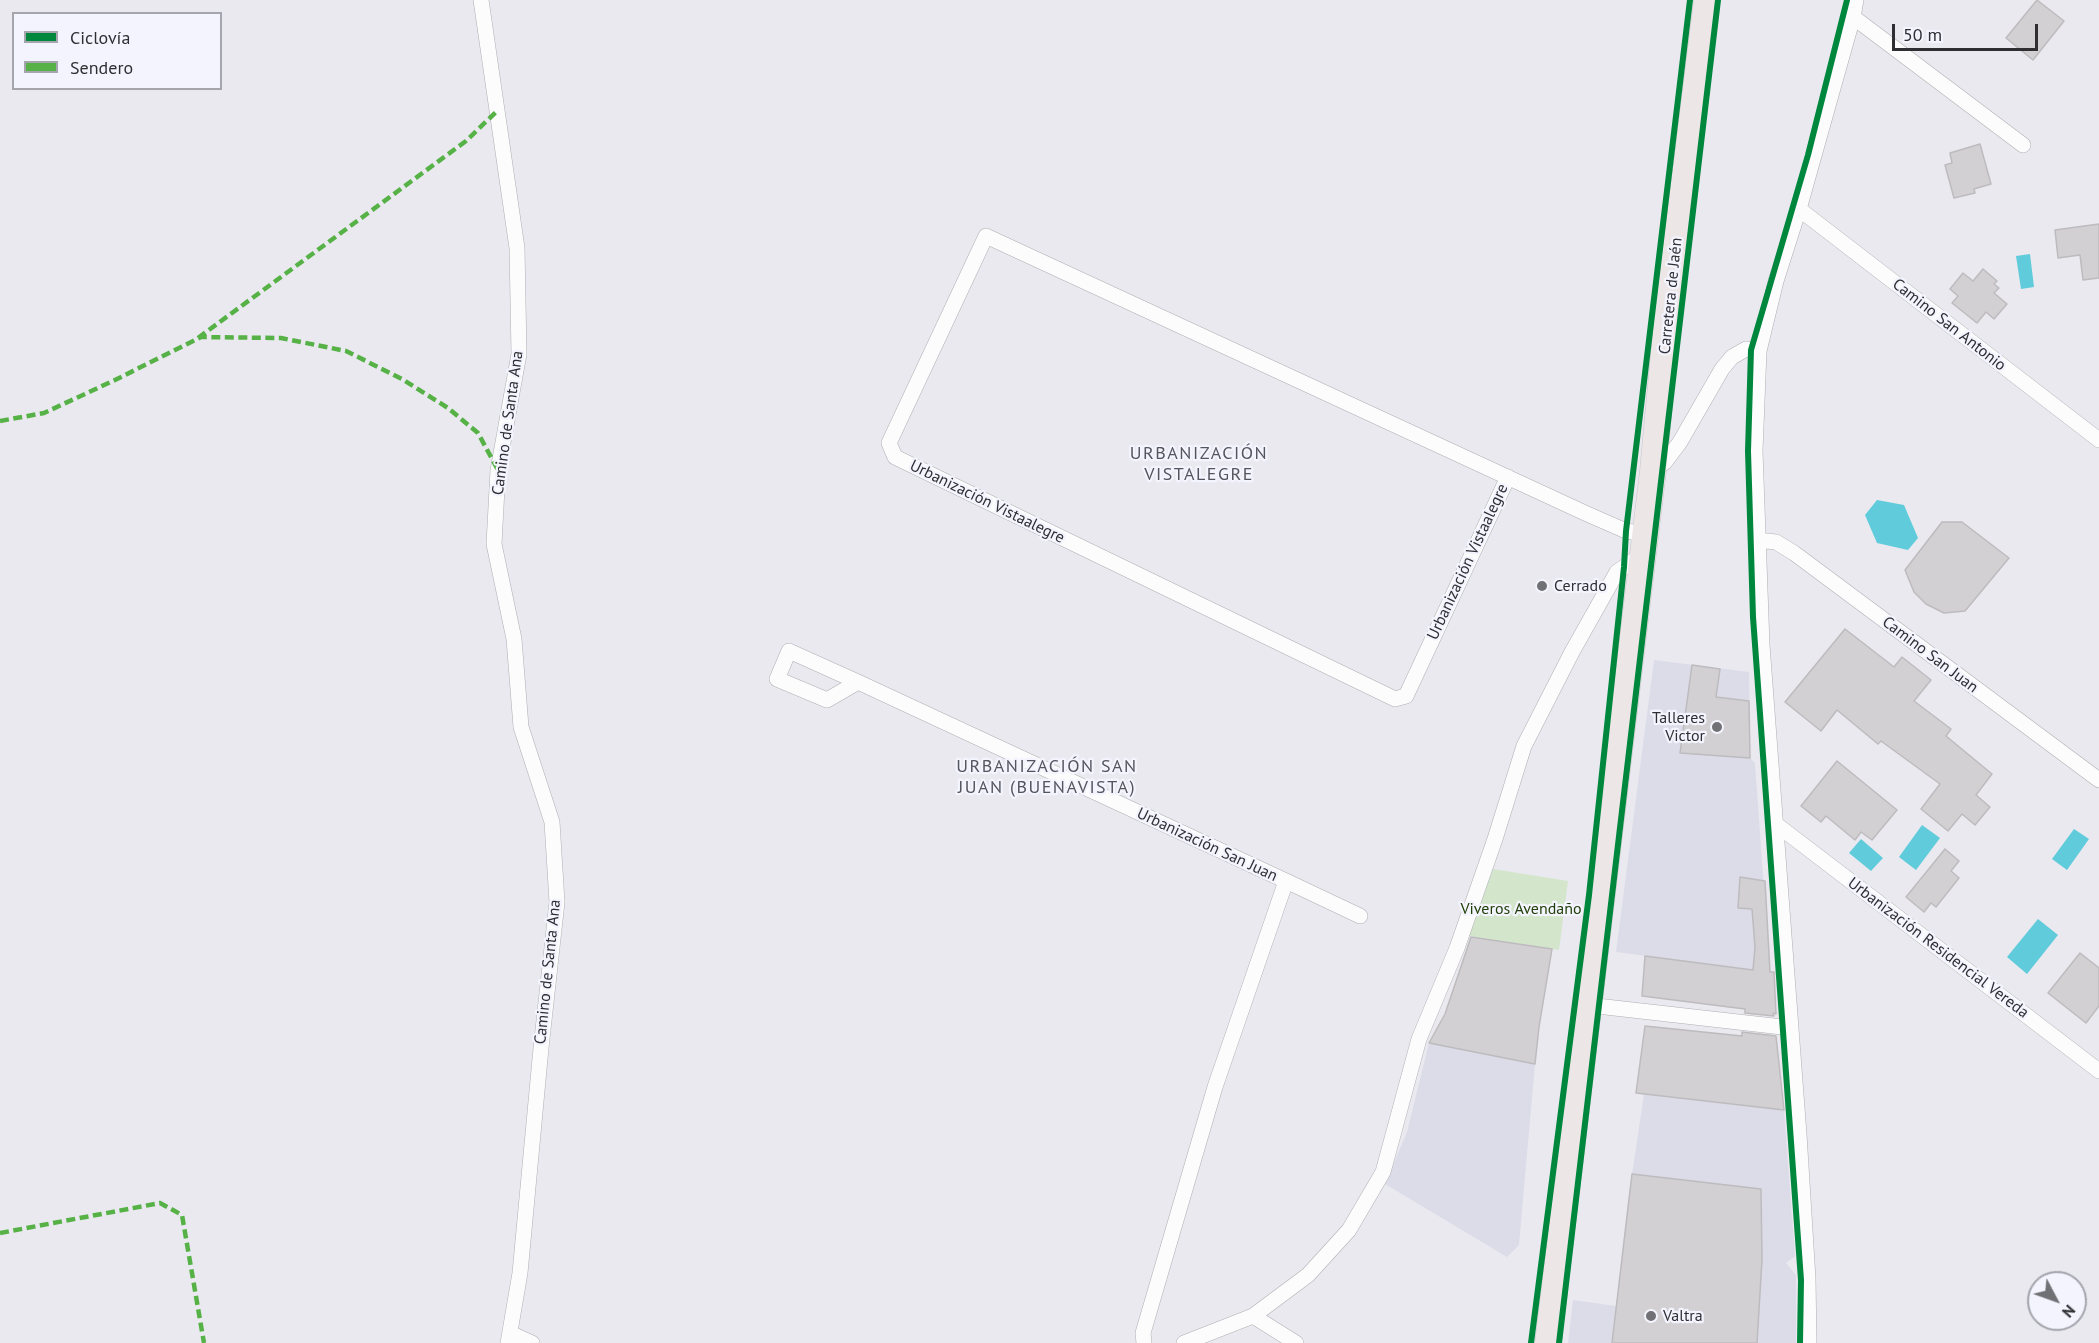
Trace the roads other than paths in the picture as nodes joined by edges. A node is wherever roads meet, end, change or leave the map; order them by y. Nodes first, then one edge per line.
1 (482, 0) edge
2 (1707, 0) edge
3 (1856, 0) edge
4 (1853, 17) junction
5 (2023, 145) dead end
6 (1799, 209) junction
7 (1759, 351) junction
8 (2099, 440) edge
9 (1653, 471) junction
10 (1508, 477) junction
11 (1757, 540) junction
12 (1644, 544) junction
13 (858, 682) junction
14 (2099, 780) edge
15 (1777, 825) junction
16 (1286, 881) junction
17 (1360, 916) dead end
18 (1588, 1005) junction
19 (1791, 1028) junction
20 (2099, 1071) edge
21 (1253, 1316) junction
22 (509, 1338) edge
23 (532, 1343) edge
24 (1144, 1343) edge
25 (1184, 1343) edge
26 (1296, 1343) edge
27 (1548, 1343) edge
28 (1809, 1343) edge

1 - 22 street, Camino de Santa Ana
2 - 9 highway, Carretera de Jaén
3 - 4 street
4 - 5 street
4 - 6 street
6 - 7 street
6 - 8 street, Camino San Antonio
7 - 9 street
7 - 11 street
9 - 12 highway, Carretera de Jaén
10 - 10 street, Urbanización Vistaalegre
10 - 12 street, Urbanización Vistaalegre
11 - 14 street, Camino San Juan
11 - 15 street
12 - 18 highway, Carretera de Jaén
12 - 21 street
13 - 13 street, Urbanización San Juan
13 - 16 street, Urbanización San Juan
15 - 19 street
15 - 20 street, Urbanización Residencial Vereda
16 - 17 street, Urbanización San Juan
16 - 24 street
18 - 19 street
18 - 27 highway, Carretera de Jaén
19 - 28 street
21 - 25 street
21 - 26 street
22 - 23 street

